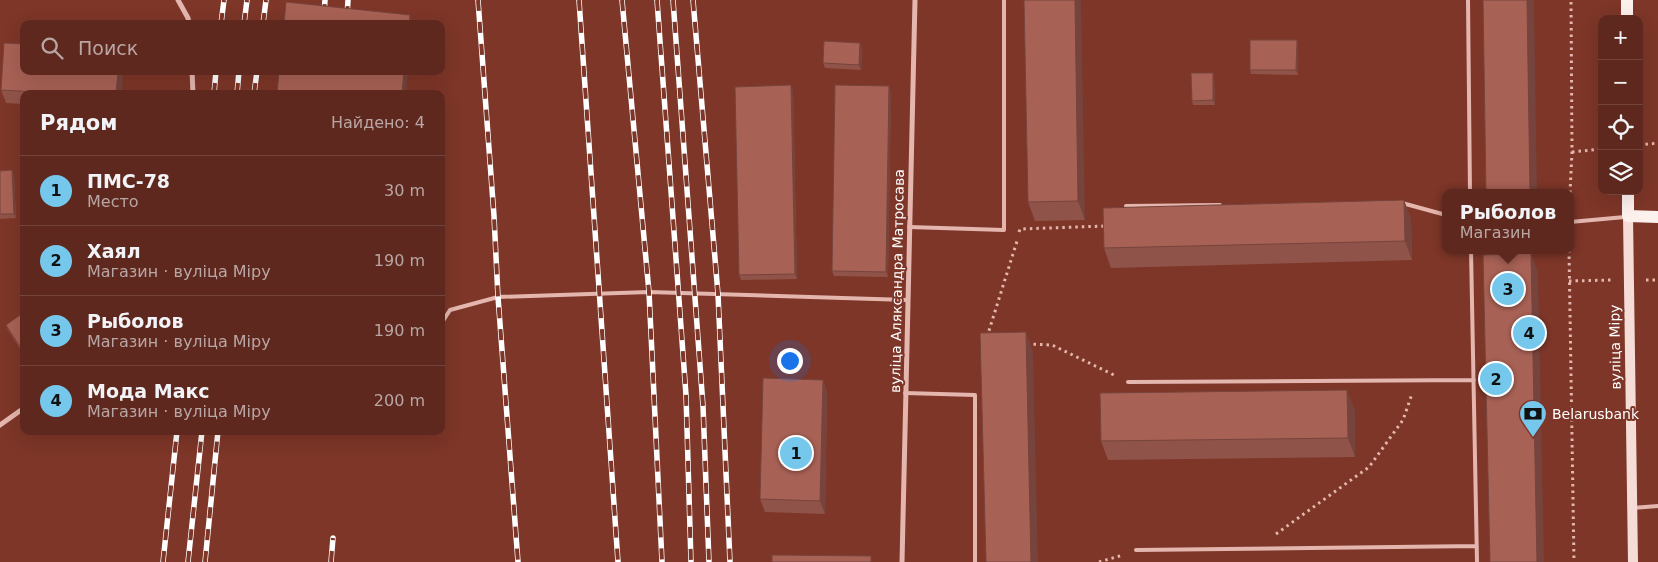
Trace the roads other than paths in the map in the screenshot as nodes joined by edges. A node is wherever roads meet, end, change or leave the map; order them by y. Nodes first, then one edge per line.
1 (178, 0) edge
2 (915, 0) edge
3 (1004, 0) edge
4 (1468, 0) edge
5 (1627, 0) edge
6 (1627, 15) edge
7 (188, 20) edge
8 (192, 75) edge
9 (193, 90) edge
10 (1470, 189) edge
11 (1628, 195) edge
12 (1396, 203) edge
13 (1226, 205) edge
14 (1126, 206) edge
15 (1442, 214) edge
16 (1628, 216) junction
17 (1658, 217) edge
18 (1574, 222) edge
19 (909, 227) junction
20 (1471, 254) edge
21 (907, 300) junction
22 (445, 318) edge
23 (1474, 380) junction
24 (1128, 382) road end
25 (905, 393) junction
26 (20, 411) edge
27 (0, 426) edge
28 (1658, 506) edge
29 (1632, 508) junction
30 (1477, 546) junction
31 (1136, 550) road end
32 (902, 562) edge
33 (974, 562) edge
34 (1477, 562) edge
35 (1633, 562) edge

1 - 7 street
2 - 19 street, вуліца Аляксандра Матросава
3 - 19 lane
4 - 10 lane
5 - 6 main road
8 - 9 street
11 - 16 main road, вуліца Міру
12 - 15 lane
13 - 14 lane
16 - 17 main road
16 - 18 lane
16 - 29 street, вуліца Міру
19 - 21 street, вуліца Аляксандра Матросава
20 - 23 lane
21 - 22 lane
21 - 25 street, вуліца Аляксандра Матросава
23 - 24 lane
23 - 30 lane
25 - 32 street, вуліца Аляксандра Матросава
25 - 33 lane
26 - 27 street
28 - 29 lane
29 - 35 street, вуліца Міру
30 - 31 lane
30 - 34 lane

